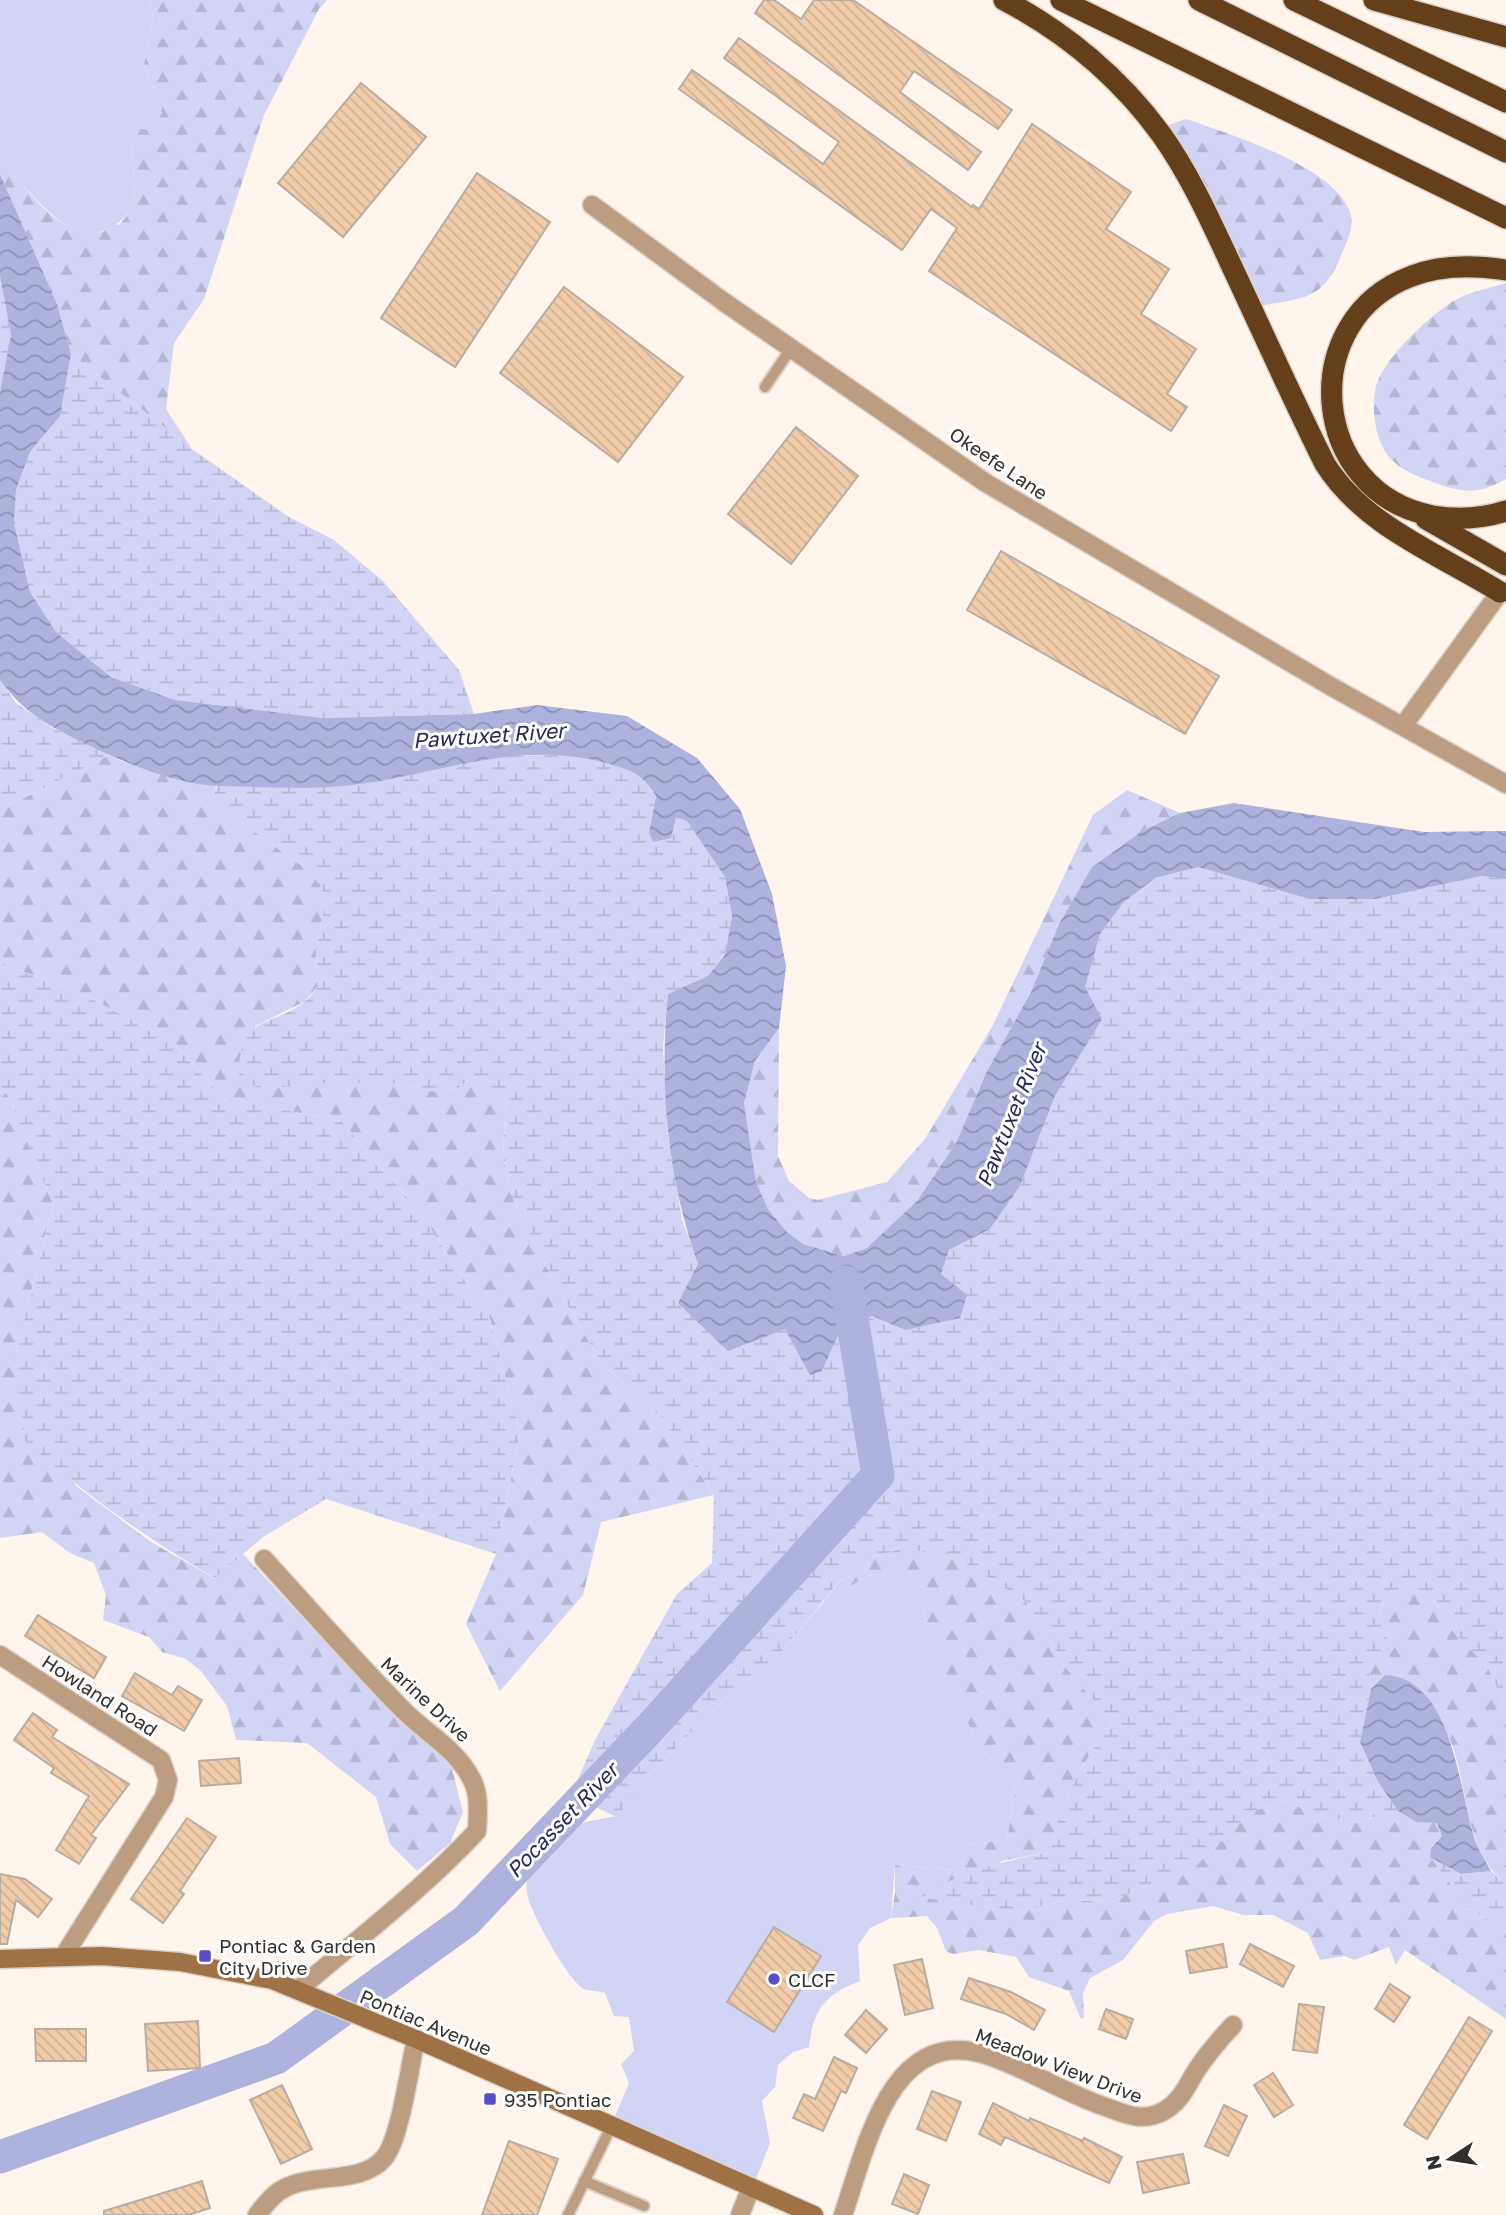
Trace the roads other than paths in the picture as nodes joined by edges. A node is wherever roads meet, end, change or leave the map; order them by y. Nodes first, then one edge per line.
1 (1004, 0) edge
2 (1060, 0) edge
3 (1199, 0) edge
4 (1294, 0) edge
5 (1374, 0) edge
6 (1506, 37) edge
7 (1506, 102) edge
8 (1506, 152) edge
9 (592, 205) dead end
10 (1506, 218) edge
11 (1506, 270) edge
12 (792, 347) junction
13 (765, 387) dead end
14 (1410, 510) junction
15 (1506, 511) edge
16 (1506, 565) edge
17 (1503, 588) edge
18 (1403, 726) junction
19 (1506, 784) edge
20 (264, 1559) dead end
21 (0, 1655) edge
22 (63, 1957) junction
23 (0, 1959) edge
24 (298, 1990) junction
25 (1233, 2025) dead end
26 (415, 2039) junction
27 (612, 2125) junction
28 (584, 2181) junction
29 (751, 2187) junction
30 (644, 2206) dead end
31 (257, 2215) edge
32 (568, 2215) edge
33 (740, 2215) edge
34 (814, 2215) edge
35 (843, 2215) edge

1 - 17 highway
2 - 10 highway
3 - 8 highway
4 - 7 highway
5 - 6 highway
9 - 12 street, Okeefe Lane
11 - 14 highway
12 - 13 lane
12 - 18 street, Okeefe Lane
14 - 15 highway
14 - 16 highway
17 - 18 street
18 - 19 street, Okeefe Lane
20 - 24 street, Marine Drive
21 - 22 street, Howland Road
22 - 23 main road, Pontiac Avenue
22 - 24 main road, Pontiac Avenue
24 - 26 main road, Pontiac Avenue
25 - 35 street, Meadow View Drive
26 - 27 main road, Pontiac Avenue
26 - 31 street
27 - 28 lane
27 - 29 main road, Pontiac Avenue
28 - 30 lane
28 - 32 lane
29 - 33 street
29 - 34 main road, Pontiac Avenue

